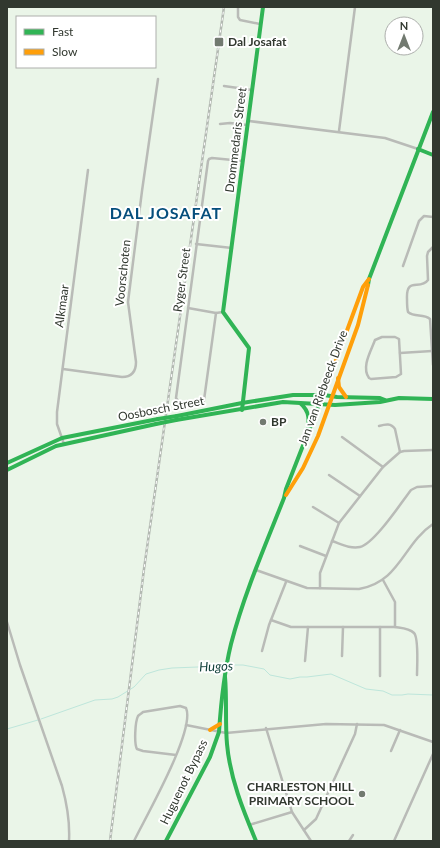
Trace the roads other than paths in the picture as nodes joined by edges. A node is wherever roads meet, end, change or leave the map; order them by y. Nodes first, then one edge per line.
1 (238, 7) edge
2 (262, 7) edge
3 (354, 7) edge
4 (260, 24) junction
5 (158, 79) dead end
6 (224, 86) dead end
7 (252, 90) junction
8 (433, 112) edge
9 (248, 123) junction
10 (220, 124) dead end
11 (339, 131) junction
12 (418, 149) junction
13 (433, 155) edge
14 (243, 161) junction
15 (88, 170) dead end
16 (433, 217) edge
17 (196, 244) junction
18 (433, 247) edge
19 (232, 248) junction
20 (403, 266) dead end
21 (370, 279) junction
22 (188, 308) junction
23 (223, 312) junction
24 (216, 313) junction
25 (432, 351) junction
26 (400, 353) junction
27 (433, 365) edge
28 (63, 369) junction
29 (338, 378) junction
30 (324, 395) junction
31 (331, 396) junction
32 (346, 398) junction
33 (433, 399) edge
34 (385, 400) junction
35 (242, 402) junction
36 (298, 402) junction
37 (320, 405) junction
38 (328, 405) junction
39 (242, 410) junction
40 (176, 418) junction
41 (157, 422) junction
42 (379, 426) dead end
43 (342, 437) dead end
44 (62, 438) junction
45 (64, 444) junction
46 (433, 450) edge
47 (302, 452) junction
48 (400, 452) junction
49 (7, 463) edge
50 (383, 467) junction
51 (7, 470) edge
52 (329, 475) dead end
53 (433, 486) edge
54 (360, 496) junction
55 (284, 498) junction
56 (313, 507) dead end
57 (339, 523) junction
58 (433, 524) edge
59 (332, 540) junction
60 (300, 546) dead end
61 (326, 556) junction
62 (256, 570) junction
63 (383, 580) junction
64 (286, 582) junction
65 (320, 588) junction
66 (271, 620) junction
67 (7, 622) edge
68 (308, 627) junction
69 (343, 627) junction
70 (380, 627) junction
71 (395, 627) junction
72 (262, 651) dead end
73 (342, 656) dead end
74 (305, 661) dead end
75 (225, 672) junction
76 (417, 675) dead end
77 (380, 676) dead end
78 (220, 724) junction
79 (357, 724) junction
80 (186, 725) junction
81 (266, 728) junction
82 (210, 730) junction
83 (400, 730) junction
84 (219, 732) junction
85 (226, 733) junction
86 (433, 742) edge
87 (391, 752) dead end
88 (433, 754) edge
89 (176, 755) junction
90 (292, 812) junction
91 (249, 825) junction
92 (304, 830) junction
93 (353, 835) dead end
94 (69, 841) edge
95 (134, 841) edge
96 (166, 841) edge
97 (256, 841) edge
98 (311, 841) edge
99 (349, 841) edge
100 (394, 841) edge

1 - 4 street
2 - 4 main road, Drommedaris Street
3 - 11 street
4 - 7 main road, Drommedaris Street
5 - 28 street, Voorschoten
6 - 7 street
7 - 9 main road, Drommedaris Street
8 - 12 main road, Jan van Riebeeck Drive
9 - 10 street
9 - 11 street
9 - 14 main road, Drommedaris Street
11 - 12 street
12 - 13 main road
12 - 21 main road, Jan van Riebeeck Drive
14 - 17 street, Ryger Street
14 - 19 main road, Drommedaris Street
15 - 28 street, Alkmaar
16 - 20 street
17 - 19 street
17 - 22 street, Ryger Street
18 - 25 street
19 - 23 main road, Drommedaris Street
21 - 29 main road, Jan van Riebeeck Drive
21 - 30 main road, Jan van Riebeeck Drive
22 - 24 street
22 - 24 street, Ryger Street
23 - 24 street
23 - 35 main road
25 - 26 street
25 - 27 street
26 - 26 street
28 - 44 street, Alkmaar
29 - 31 main road, Jan van Riebeeck Drive
29 - 32 main road
30 - 31 main road, Oosbosch Street
30 - 35 main road, Oosbosch Street
30 - 37 main road, Jan van Riebeeck Drive
31 - 32 main road, Oosbosch Street
31 - 38 main road, Jan van Riebeeck Drive
32 - 34 main road, Oosbosch Street
33 - 34 main road
34 - 38 main road, Oosbosch Street
35 - 39 main road
35 - 40 main road, Oosbosch Street
36 - 37 main road, Oosbosch Street
36 - 39 main road, Oosbosch Street
36 - 47 main road
37 - 38 main road, Oosbosch Street
37 - 47 main road, Jan van Riebeeck Drive
38 - 55 main road, Jan van Riebeeck Drive
39 - 40 main road, Oosbosch Street
40 - 41 main road, Oosbosch Street, bridge
41 - 44 main road, Oosbosch Street
41 - 45 main road, Oosbosch Street
42 - 48 street
43 - 50 street
44 - 45 street, Alkmaar
44 - 49 main road, Oosbosch Street
45 - 51 main road, Oosbosch Street
46 - 48 street
47 - 55 main road, Jan van Riebeeck Drive
48 - 50 street
50 - 54 street
52 - 54 street
53 - 59 street
54 - 57 street
55 - 62 main road, Jan van Riebeeck Drive
56 - 57 street
57 - 59 street
58 - 63 street
59 - 61 street
60 - 61 street
61 - 65 street
62 - 64 street
62 - 75 main road, Jan van Riebeeck Drive
63 - 65 street
63 - 71 street
64 - 65 street
64 - 66 street
66 - 68 street
66 - 72 street
67 - 94 street
68 - 69 street
68 - 74 street
69 - 70 street
69 - 73 street
70 - 71 street
70 - 77 street
71 - 76 street
75 - 78 main road, Jan van Riebeeck Drive
75 - 85 main road, Jan van Riebeeck Drive
78 - 82 main road
78 - 84 main road, Jan van Riebeeck Drive
79 - 81 street
79 - 83 street
79 - 92 street
80 - 82 street
80 - 89 street
80 - 89 street
81 - 85 street
81 - 90 street
82 - 84 street
83 - 86 street
83 - 87 street
84 - 85 street
84 - 96 main road, Huguenot Bypass
85 - 91 main road, Jan van Riebeeck Drive
88 - 100 street
89 - 95 street
90 - 91 street
90 - 92 street
91 - 97 main road, Jan van Riebeeck Drive
92 - 98 street
93 - 99 street

